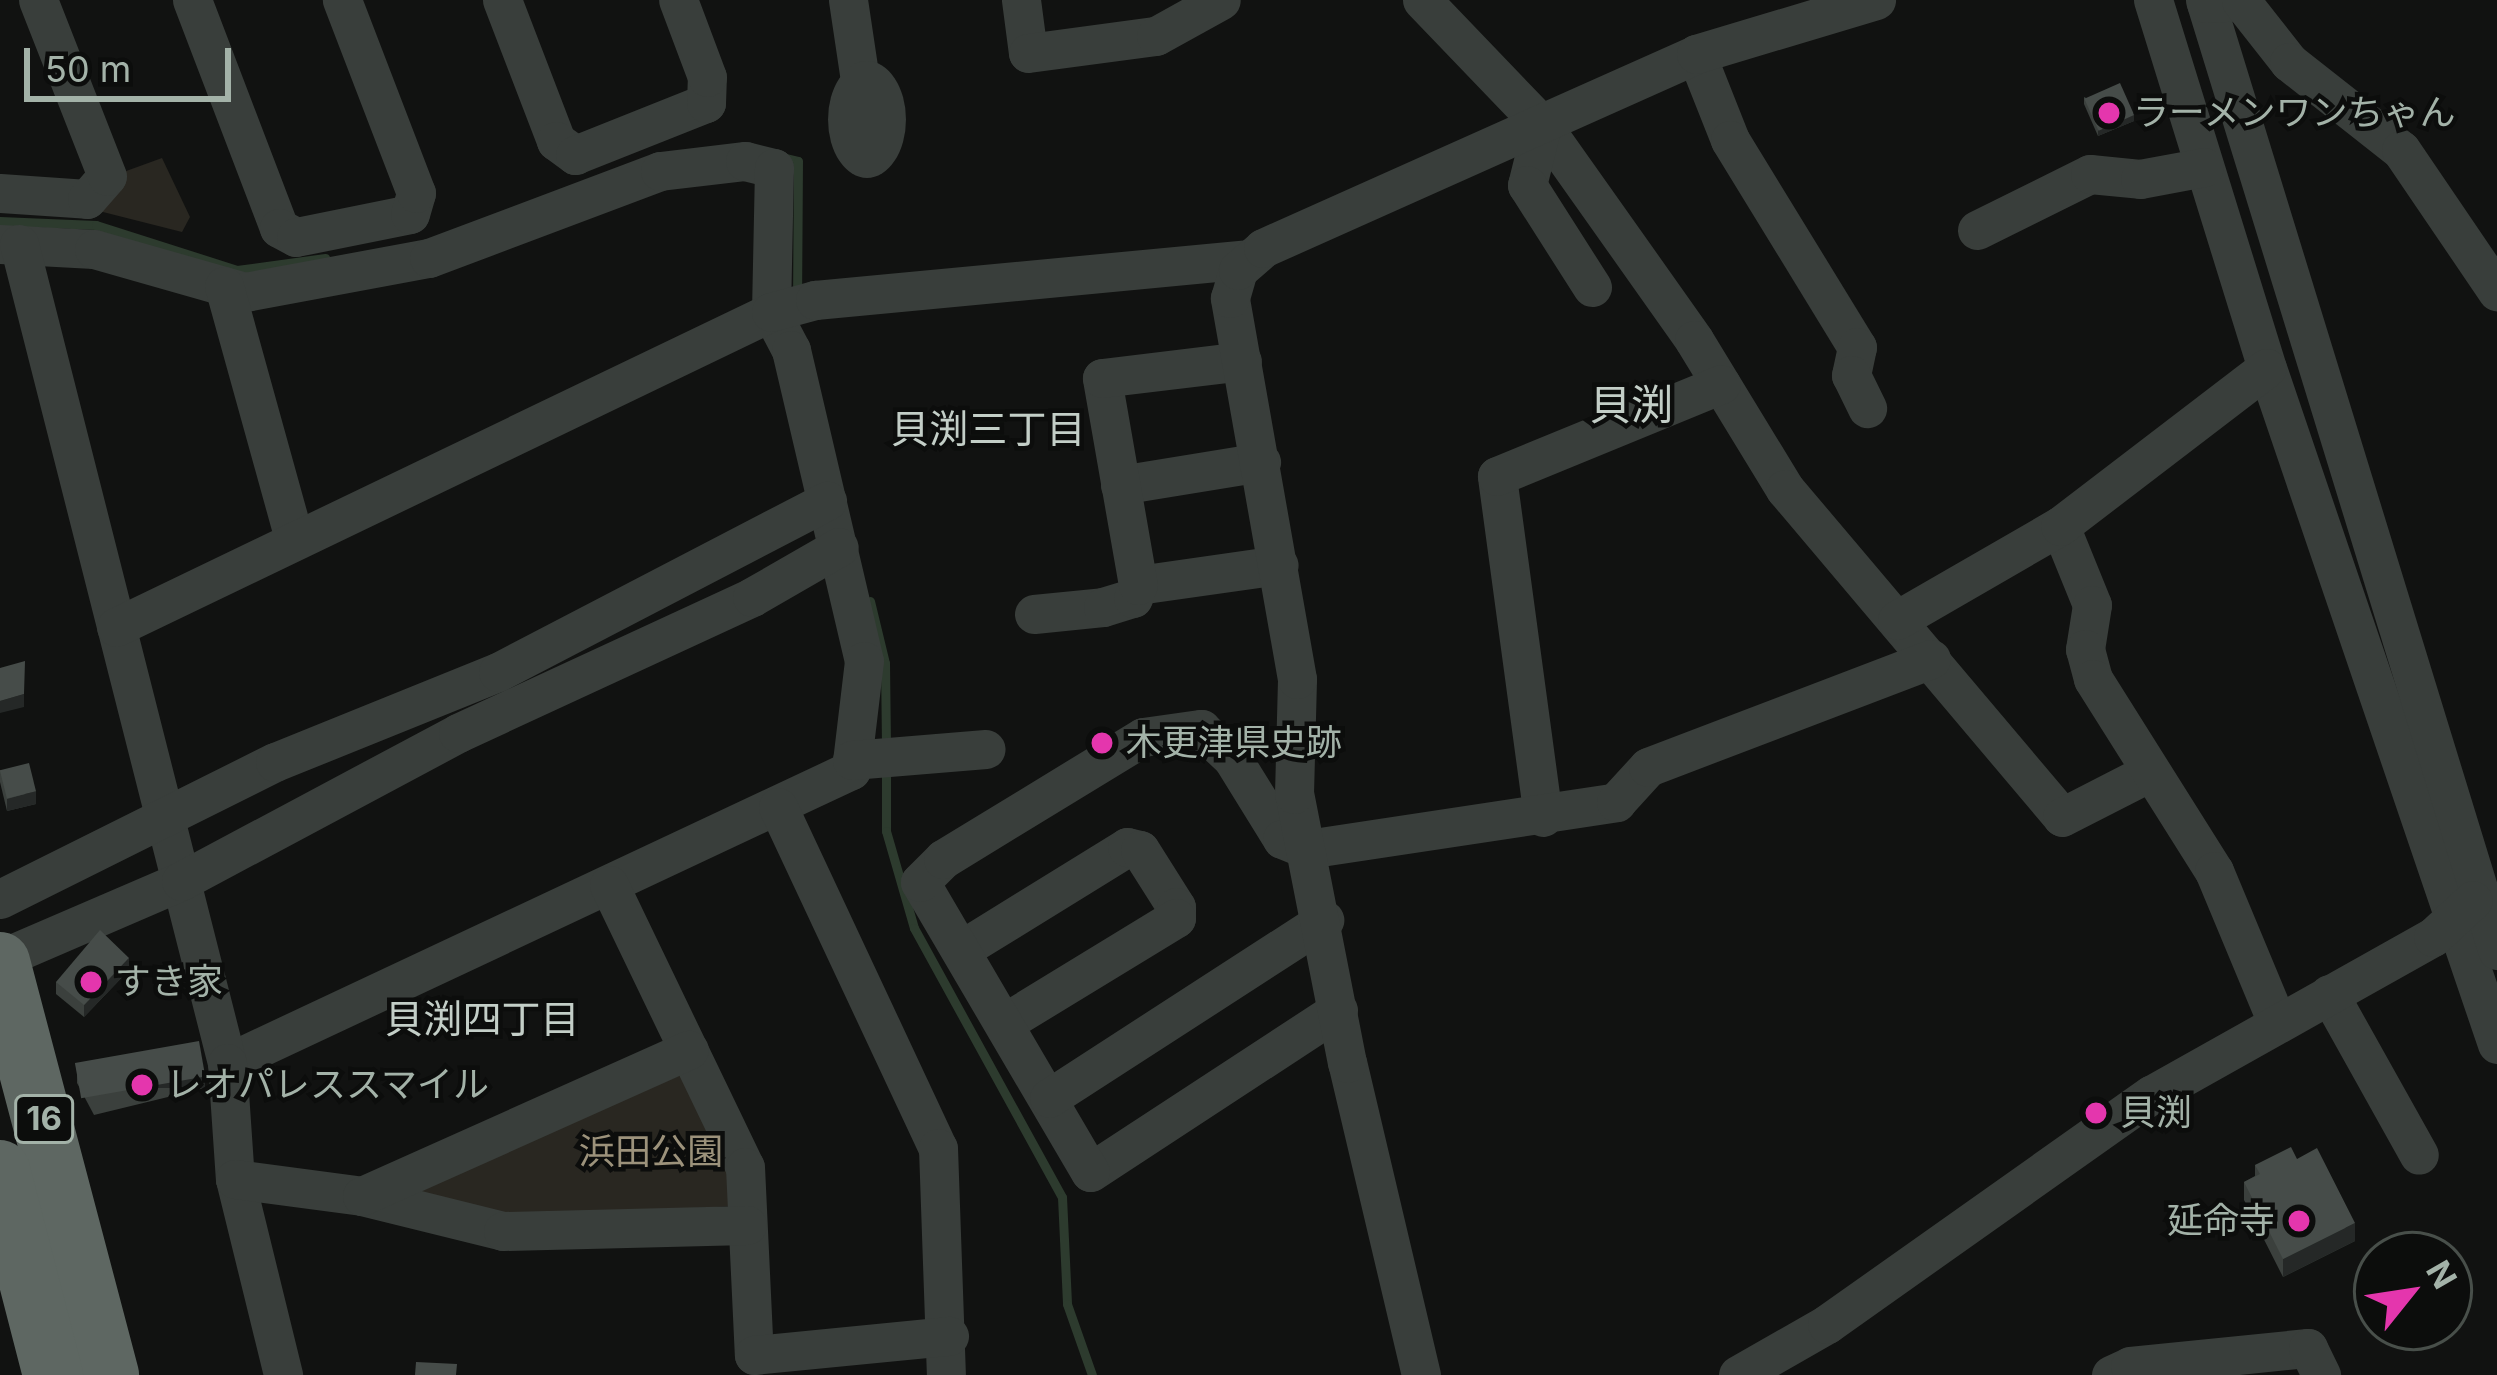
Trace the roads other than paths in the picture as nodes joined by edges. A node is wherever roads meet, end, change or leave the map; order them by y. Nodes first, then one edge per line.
1 (38, 0) edge
2 (192, 0) edge
3 (342, 0) edge
4 (502, 0) edge
5 (678, 0) edge
6 (848, 0) edge
7 (1021, 0) edge
8 (1221, 0) edge
9 (1422, 0) edge
10 (1876, 0) edge
11 (2153, 0) edge
12 (2205, 1) edge
13 (1696, 53) junction
14 (860, 80) dead end
15 (1542, 125) junction
16 (2204, 167) junction
17 (0, 194) edge
18 (1977, 230) dead end
19 (10, 244) edge
20 (1250, 259) junction
21 (224, 286) junction
22 (1592, 287) dead end
23 (2497, 291) edge
24 (771, 311) junction
25 (1242, 361) junction
26 (2266, 368) junction
27 (1721, 384) junction
28 (1867, 408) dead end
29 (1261, 462) junction
30 (1120, 485) junction
31 (827, 501) junction
32 (2060, 526) junction
33 (294, 539) junction
34 (839, 548) junction
35 (1280, 565) junction
36 (1138, 585) junction
37 (1034, 614) dead end
38 (1897, 620) junction
39 (116, 627) junction
40 (1931, 659) junction
41 (986, 748) dead end
42 (852, 760) junction
43 (2150, 772) junction
44 (778, 807) junction
45 (1543, 817) junction
46 (165, 820) junction
47 (1307, 849) junction
48 (181, 880) junction
49 (609, 886) junction
50 (2477, 896) edge
51 (0, 899) edge
52 (1324, 920) junction
53 (962, 949) junction
54 (2497, 950) edge
55 (0, 961) edge
56 (2330, 994) junction
57 (1338, 1010) junction
58 (1007, 1022) junction
59 (2278, 1022) junction
60 (2497, 1044) edge
61 (689, 1050) junction
62 (227, 1063) junction
63 (1049, 1098) junction
64 (2419, 1155) dead end
65 (0, 1170) edge
66 (235, 1179) junction
67 (362, 1196) junction
68 (748, 1225) junction
69 (948, 1355) edge
70 (53, 1375) edge
71 (109, 1375) edge
72 (283, 1375) edge
73 (1421, 1375) edge
74 (1738, 1375) edge
75 (2110, 1375) edge
76 (2321, 1375) edge

1 - 17 street
2 - 3 street
4 - 5 street
6 - 14 street
7 - 8 street
9 - 15 street
10 - 13 street
11 - 16 street
12 - 23 street
12 - 50 street
13 - 15 street
13 - 28 street
15 - 20 street
15 - 22 street
15 - 27 street
16 - 18 street
16 - 26 street
19 - 21 street
19 - 39 street
20 - 24 street
20 - 25 street
21 - 24 street
21 - 33 street
24 - 31 street
24 - 33 street
25 - 29 street
25 - 30 street
26 - 32 street
26 - 50 street
27 - 38 street
27 - 45 street
29 - 30 street
29 - 35 street
30 - 36 street
31 - 34 street
31 - 46 street
32 - 38 street
32 - 43 street
33 - 39 street
34 - 42 street
34 - 48 street
35 - 36 street
35 - 47 street
36 - 37 street
38 - 40 street
39 - 46 street
40 - 43 street
40 - 45 street
41 - 42 street
42 - 44 street
43 - 59 street
44 - 49 street
44 - 69 street
45 - 47 street
46 - 48 street
46 - 51 street
47 - 52 street
47 - 53 street
48 - 55 street
48 - 62 street
49 - 61 street
49 - 62 street
50 - 54 street
50 - 56 street
50 - 60 street
52 - 57 street
52 - 63 street
53 - 58 street
53 - 58 street
55 - 71 highway, 16
56 - 59 street
56 - 64 street
57 - 63 street
57 - 73 street
58 - 63 street
59 - 74 street
61 - 67 street
61 - 68 street
62 - 66 street
65 - 70 highway, 16
66 - 67 street
66 - 72 street
67 - 68 street
68 - 69 street
75 - 76 street

